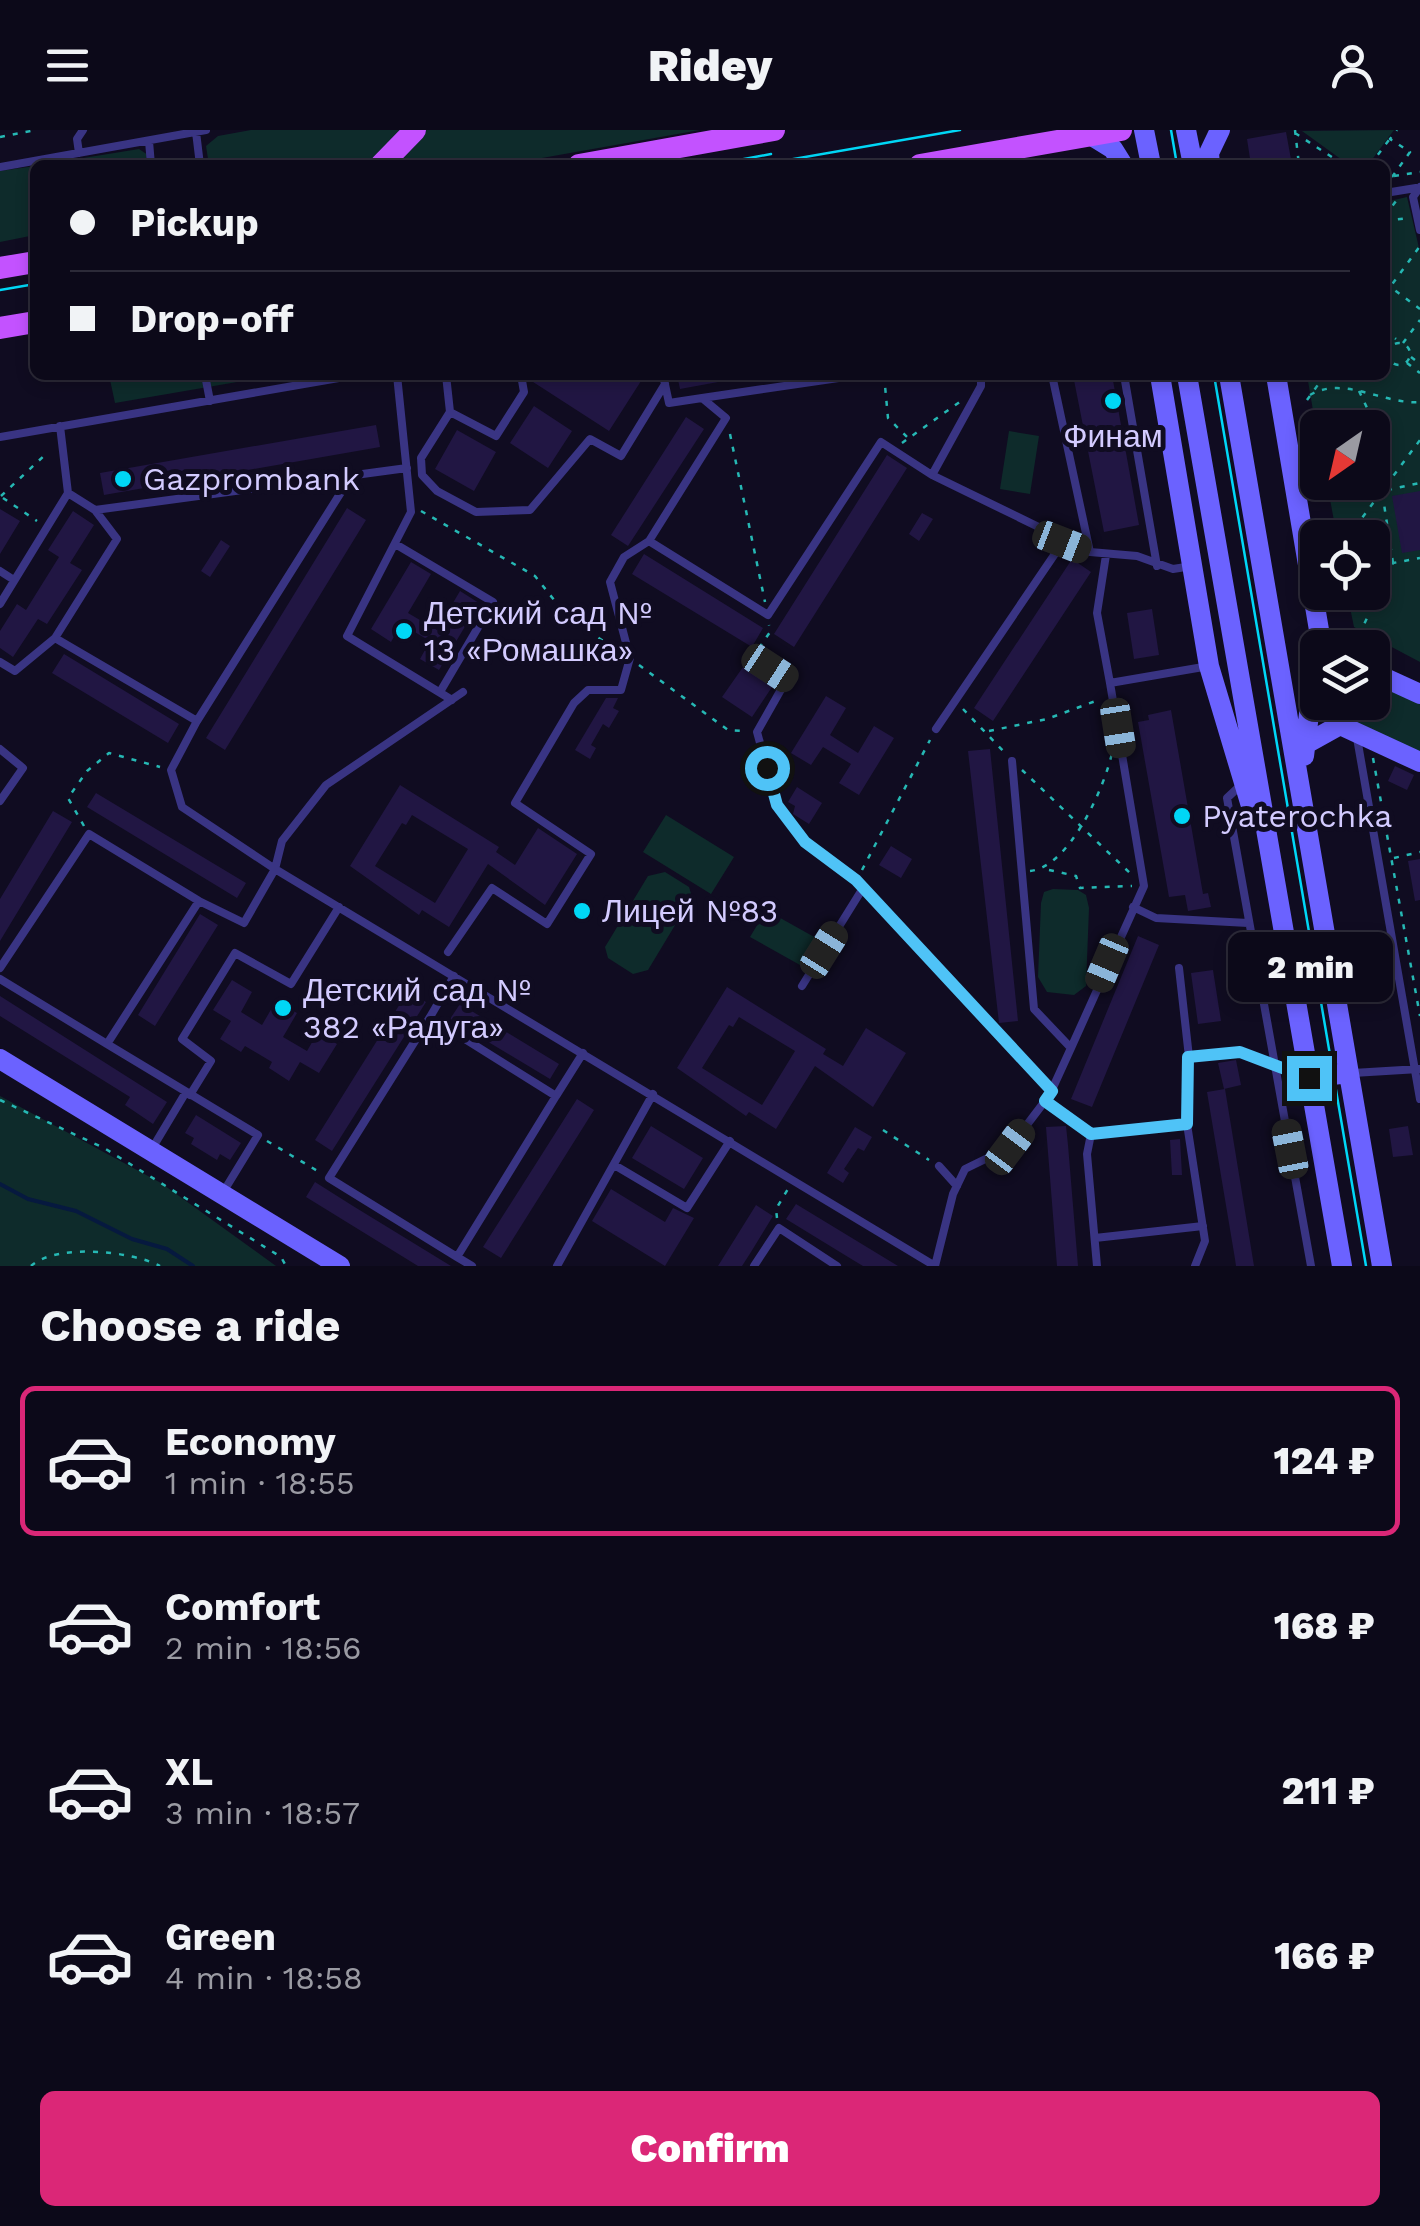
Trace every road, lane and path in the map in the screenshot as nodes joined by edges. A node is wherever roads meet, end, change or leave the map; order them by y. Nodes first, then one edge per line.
1 (36, 130) edge
2 (83, 130) edge
3 (206, 130) edge
4 (415, 130) edge
5 (774, 130) edge
6 (1121, 130) edge
7 (1144, 130) edge
8 (1186, 130) edge
9 (1220, 130) edge
10 (1396, 130) edge
11 (196, 132) edge
12 (1295, 132) edge
13 (1092, 136) junction
14 (0, 137) edge
15 (1390, 138) junction
16 (149, 141) junction
17 (1420, 150) edge
18 (1410, 152) junction
19 (79, 153) junction
20 (36, 160) edge
21 (151, 160) edge
22 (199, 160) edge
23 (386, 160) edge
24 (607, 160) edge
25 (950, 160) edge
26 (1120, 160) edge
27 (1149, 160) edge
28 (1191, 160) edge
29 (1210, 160) edge
30 (1298, 160) edge
31 (1337, 160) edge
32 (1374, 160) edge
33 (30, 161) edge
34 (0, 166) edge
35 (1420, 172) edge
36 (1418, 188) edge
37 (1405, 190) junction
38 (1390, 192) edge
39 (1390, 212) edge
40 (1417, 216) junction
41 (1390, 219) edge
42 (1420, 230) edge
43 (1420, 246) edge
44 (30, 262) edge
45 (0, 268) edge
46 (1390, 287) joint
47 (1420, 308) edge
48 (1420, 320) edge
49 (30, 323) edge
50 (0, 328) edge
51 (1390, 334) edge
52 (1398, 340) junction
53 (1390, 341) edge
54 (1394, 344) junction
55 (1403, 344) junction
56 (1390, 349) edge
57 (1410, 356) junction
58 (1390, 360) edge
59 (1405, 362) junction
60 (1420, 364) edge
61 (1420, 373) edge
62 (206, 380) edge
63 (328, 380) edge
64 (398, 380) edge
65 (447, 380) edge
66 (522, 380) edge
67 (664, 380) edge
68 (825, 380) edge
69 (884, 380) edge
70 (981, 380) edge
71 (1053, 380) edge
72 (1125, 380) edge
73 (1161, 380) edge
74 (1188, 380) edge
75 (1231, 380) edge
76 (1277, 380) edge
77 (1321, 380) edge
78 (981, 386) junction
79 (1359, 391) junction
80 (1310, 396) junction
81 (702, 398) junction
82 (1307, 400) dead end
83 (210, 401) junction
84 (1420, 402) edge
85 (1368, 410) edge
86 (450, 412) junction
87 (726, 418) junction
88 (60, 426) junction
89 (0, 437) edge
90 (908, 438) junction
91 (1420, 440) edge
92 (893, 450) junction
93 (47, 453) dead end
94 (407, 468) junction
95 (932, 475) junction
96 (350, 478) junction
97 (1390, 480) edge
98 (1420, 483) edge
99 (1390, 490) edge
100 (68, 493) junction
101 (0, 496) edge
102 (1382, 500) edge
103 (411, 505) junction
104 (95, 510) junction
105 (47, 528) junction
106 (649, 541) junction
107 (1062, 542) junction
108 (397, 544) junction
109 (1090, 552) junction
110 (1106, 555) junction
111 (1420, 558) edge
112 (1393, 563) junction
113 (1157, 566) junction
114 (1192, 566) junction
115 (0, 571) edge
116 (14, 580) junction
117 (0, 604) edge
118 (768, 615) junction
119 (1319, 630) edge
120 (1360, 630) edge
121 (55, 638) junction
122 (754, 657) joint
123 (630, 658) junction
124 (0, 662) edge
125 (1209, 666) junction
126 (1390, 680) edge
127 (1110, 684) junction
128 (440, 692) junction
129 (463, 692) dead end
130 (1420, 694) edge
131 (1112, 695) junction
132 (452, 700) junction
133 (957, 703) junction
134 (1307, 720) edge
135 (1342, 720) edge
136 (197, 721) junction
137 (1118, 728) junction
138 (1348, 729) junction
139 (936, 730) joint
140 (757, 732) junction
141 (986, 732) junction
142 (1304, 745) junction
143 (0, 750) edge
144 (1371, 750) dead end
145 (1012, 761) junction
146 (1420, 762) edge
147 (171, 770) junction
148 (1242, 784) junction
149 (1303, 793) junction
150 (0, 801) edge
151 (1080, 825) junction
152 (89, 834) junction
153 (1420, 852) edge
154 (1392, 858) junction
155 (1272, 860) junction
156 (275, 869) junction
157 (1046, 870) junction
158 (1022, 872) junction
159 (860, 884) junction
160 (1144, 886) junction
161 (199, 902) junction
162 (1133, 906) junction
163 (339, 908) junction
164 (1403, 912) junction
165 (1389, 920) junction
166 (1248, 923) junction
167 (448, 952) dead end
168 (1359, 960) dead end
169 (0, 968) edge
170 (1179, 968) dead end
171 (454, 976) junction
172 (0, 979) edge
173 (802, 986) dead end
174 (1420, 1016) edge
175 (430, 1017) junction
176 (107, 1044) junction
177 (1071, 1048) junction
178 (583, 1052) junction
179 (1188, 1057) junction
180 (0, 1059) edge
181 (1274, 1064) junction
182 (1417, 1069) edge
183 (1348, 1073) junction
184 (1309, 1078) junction
185 (1052, 1091) junction
186 (188, 1093) junction
187 (654, 1094) junction
188 (556, 1096) junction
189 (1420, 1098) edge
190 (0, 1100) edge
191 (1045, 1101) junction
192 (1187, 1124) junction
193 (883, 1130) dead end
194 (1091, 1134) junction
195 (258, 1135) junction
196 (730, 1141) junction
197 (151, 1151) junction
198 (616, 1166) junction
199 (939, 1166) joint
200 (329, 1178) junction
201 (957, 1186) junction
202 (785, 1193) dead end
203 (222, 1194) junction
204 (1203, 1226) junction
205 (779, 1228) junction
206 (1095, 1238) junction
207 (457, 1257) junction
208 (31, 1266) edge
209 (160, 1266) edge
210 (286, 1266) edge
211 (340, 1266) edge
212 (472, 1266) edge
213 (557, 1266) edge
214 (754, 1266) edge
215 (837, 1266) edge
216 (1098, 1266) edge
217 (1195, 1266) edge
218 (1311, 1266) edge
219 (1342, 1266) edge
220 (1382, 1266) edge

1 - 14 path
2 - 19 lane
3 - 11 lane
4 - 23 main road
5 - 24 main road
6 - 13 main road
7 - 27 main road
8 - 28 main road
9 - 29 main road
10 - 15 path
11 - 16 lane
11 - 22 lane
12 - 30 path
12 - 31 path
13 - 25 main road
13 - 26 main road
15 - 18 path
15 - 32 path
16 - 19 lane
16 - 21 lane
17 - 18 path
18 - 35 path
19 - 20 lane
33 - 34 lane
36 - 37 lane
36 - 40 lane
37 - 38 lane
37 - 39 path
40 - 41 path
40 - 42 lane
43 - 46 path
44 - 45 main road
46 - 47 path
48 - 55 path
49 - 50 main road
51 - 52 path
52 - 54 path
52 - 55 path
53 - 54 path
54 - 56 path
55 - 57 path
57 - 59 path
57 - 60 path
58 - 59 path
59 - 61 path
62 - 83 lane
63 - 83 lane
64 - 94 lane
65 - 86 lane
66 - 86 lane
67 - 81 lane
67 - 86 lane
68 - 81 lane
69 - 90 path
70 - 78 lane
71 - 109 lane
72 - 113 lane
73 - 114 main road
74 - 155 main road
75 - 149 main road
76 - 119 main road
77 - 80 path
78 - 90 path
78 - 95 lane
79 - 80 path
79 - 84 path
79 - 85 path
80 - 82 path
81 - 87 lane
83 - 88 lane
87 - 106 lane
87 - 118 path
88 - 89 lane
88 - 100 lane
90 - 92 path
91 - 97 path
92 - 95 lane
92 - 118 lane
93 - 101 path
94 - 96 lane
94 - 103 lane
95 - 107 lane
96 - 104 lane
96 - 136 lane
98 - 99 path
100 - 104 lane
100 - 105 lane
101 - 105 path
102 - 112 path
103 - 108 lane
103 - 123 path
104 - 121 lane
105 - 116 lane
106 - 118 lane
106 - 123 lane
107 - 109 lane
107 - 133 lane
108 - 128 lane
108 - 128 lane
109 - 110 lane
110 - 113 lane
110 - 127 lane
111 - 112 path
112 - 120 path
113 - 114 lane
114 - 125 main road
115 - 116 lane
116 - 117 lane
118 - 122 path
121 - 124 lane
121 - 136 lane
122 - 140 lane
123 - 140 path
123 - 167 lane
125 - 127 lane
125 - 148 main road
126 - 130 main road
127 - 131 lane
128 - 132 lane
129 - 132 lane
131 - 137 lane
131 - 141 path
132 - 156 lane
133 - 139 lane
133 - 141 path
134 - 142 main road
135 - 138 main road
136 - 147 lane
137 - 151 path
137 - 160 lane
138 - 142 main road
138 - 146 main road
138 - 165 lane
139 - 159 path
140 - 159 lane
141 - 145 path
142 - 149 main road
143 - 150 lane
144 - 154 path
145 - 151 path
145 - 158 lane
147 - 152 path
147 - 156 lane
148 - 155 main road
148 - 166 lane
149 - 183 main road
151 - 157 path
151 - 160 path
152 - 161 lane
152 - 169 lane
153 - 154 path
154 - 164 path
155 - 184 main road
156 - 161 lane
156 - 163 lane
157 - 158 path
157 - 160 path
158 - 177 lane
159 - 173 lane
159 - 185 lane
160 - 162 lane
161 - 176 lane
162 - 166 lane
162 - 177 lane
163 - 171 lane
163 - 186 lane
164 - 165 path
164 - 174 path
165 - 168 path
165 - 182 lane
166 - 181 lane
170 - 179 lane
171 - 175 lane
171 - 178 lane
172 - 176 lane
175 - 188 lane
175 - 200 lane
176 - 186 lane
177 - 185 lane
178 - 187 lane
178 - 188 lane
179 - 181 lane
179 - 192 lane
180 - 197 main road
181 - 184 lane
181 - 218 lane
182 - 183 lane
182 - 189 lane
183 - 184 main road
183 - 220 main road
184 - 219 main road
185 - 191 lane
186 - 195 lane
186 - 197 lane
187 - 196 lane
187 - 198 lane
188 - 207 lane
190 - 210 path
191 - 194 lane
191 - 201 lane
192 - 194 lane
192 - 204 lane
193 - 199 path
194 - 206 lane
195 - 200 path
195 - 203 lane
196 - 198 lane
196 - 201 lane
197 - 203 main road
198 - 213 lane
199 - 201 lane
200 - 207 lane
202 - 205 path
203 - 211 main road
204 - 206 lane
204 - 217 lane
205 - 214 lane
205 - 215 lane
206 - 216 lane
207 - 212 lane
208 - 209 path

